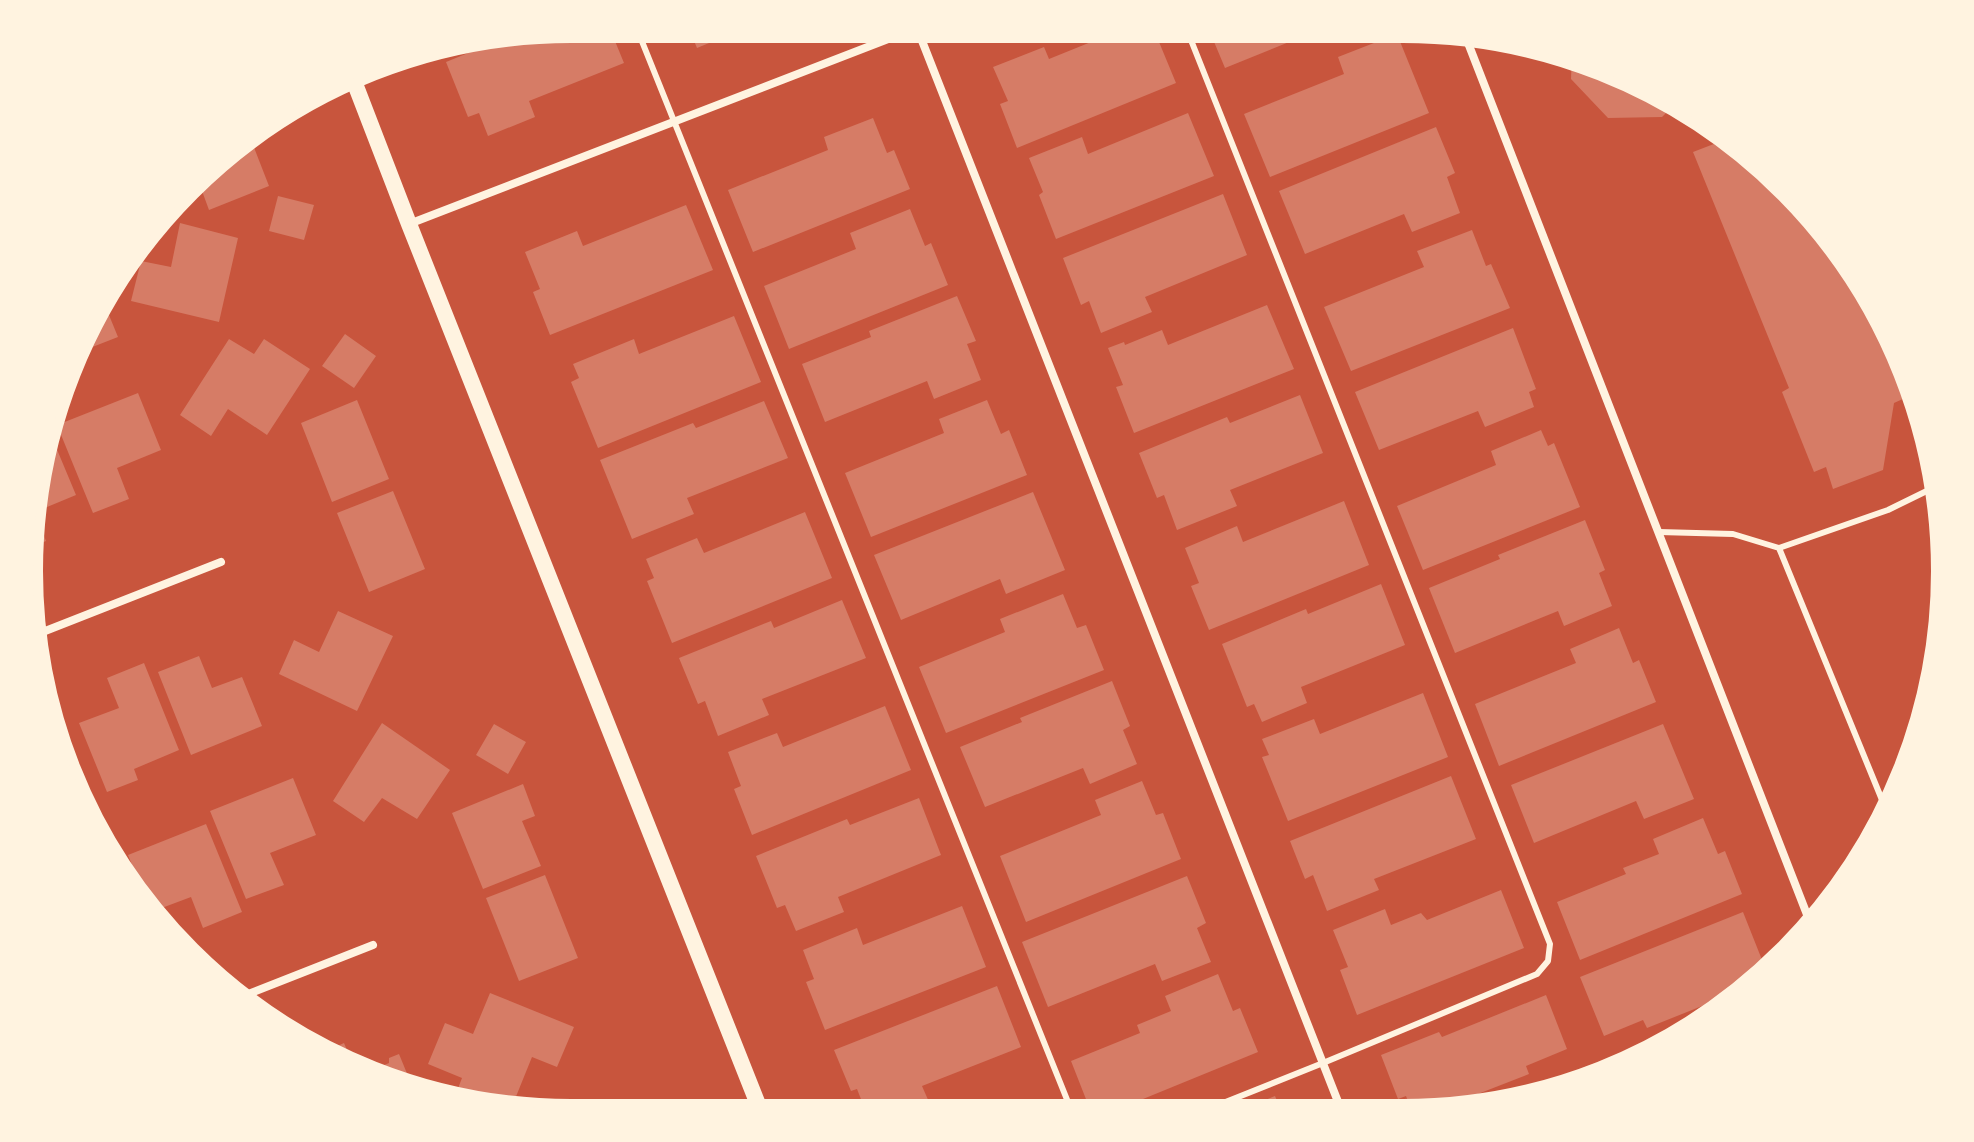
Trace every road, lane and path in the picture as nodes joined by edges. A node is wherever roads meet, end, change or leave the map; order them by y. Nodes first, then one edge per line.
1 (641, 38) edge
2 (891, 38) edge
3 (927, 38) edge
4 (1190, 38) edge
5 (1468, 42) edge
6 (355, 84) edge
7 (675, 121) junction
8 (409, 224) junction
9 (1929, 490) edge
10 (1659, 532) junction
11 (1779, 548) junction
12 (221, 562) dead end
13 (42, 632) edge
14 (1883, 802) edge
15 (1808, 917) edge
16 (373, 945) dead end
17 (247, 994) edge
18 (1323, 1063) junction
19 (758, 1104) edge
20 (1069, 1104) edge
21 (1220, 1104) edge
22 (1339, 1104) edge

1 - 7 lane
2 - 7 street
3 - 18 street
4 - 18 lane
5 - 10 street
6 - 8 main road
7 - 8 street
7 - 20 lane
8 - 19 main road
9 - 11 lane
10 - 11 lane
10 - 15 street
11 - 14 lane
12 - 13 street
16 - 17 street
18 - 21 lane
18 - 22 street

